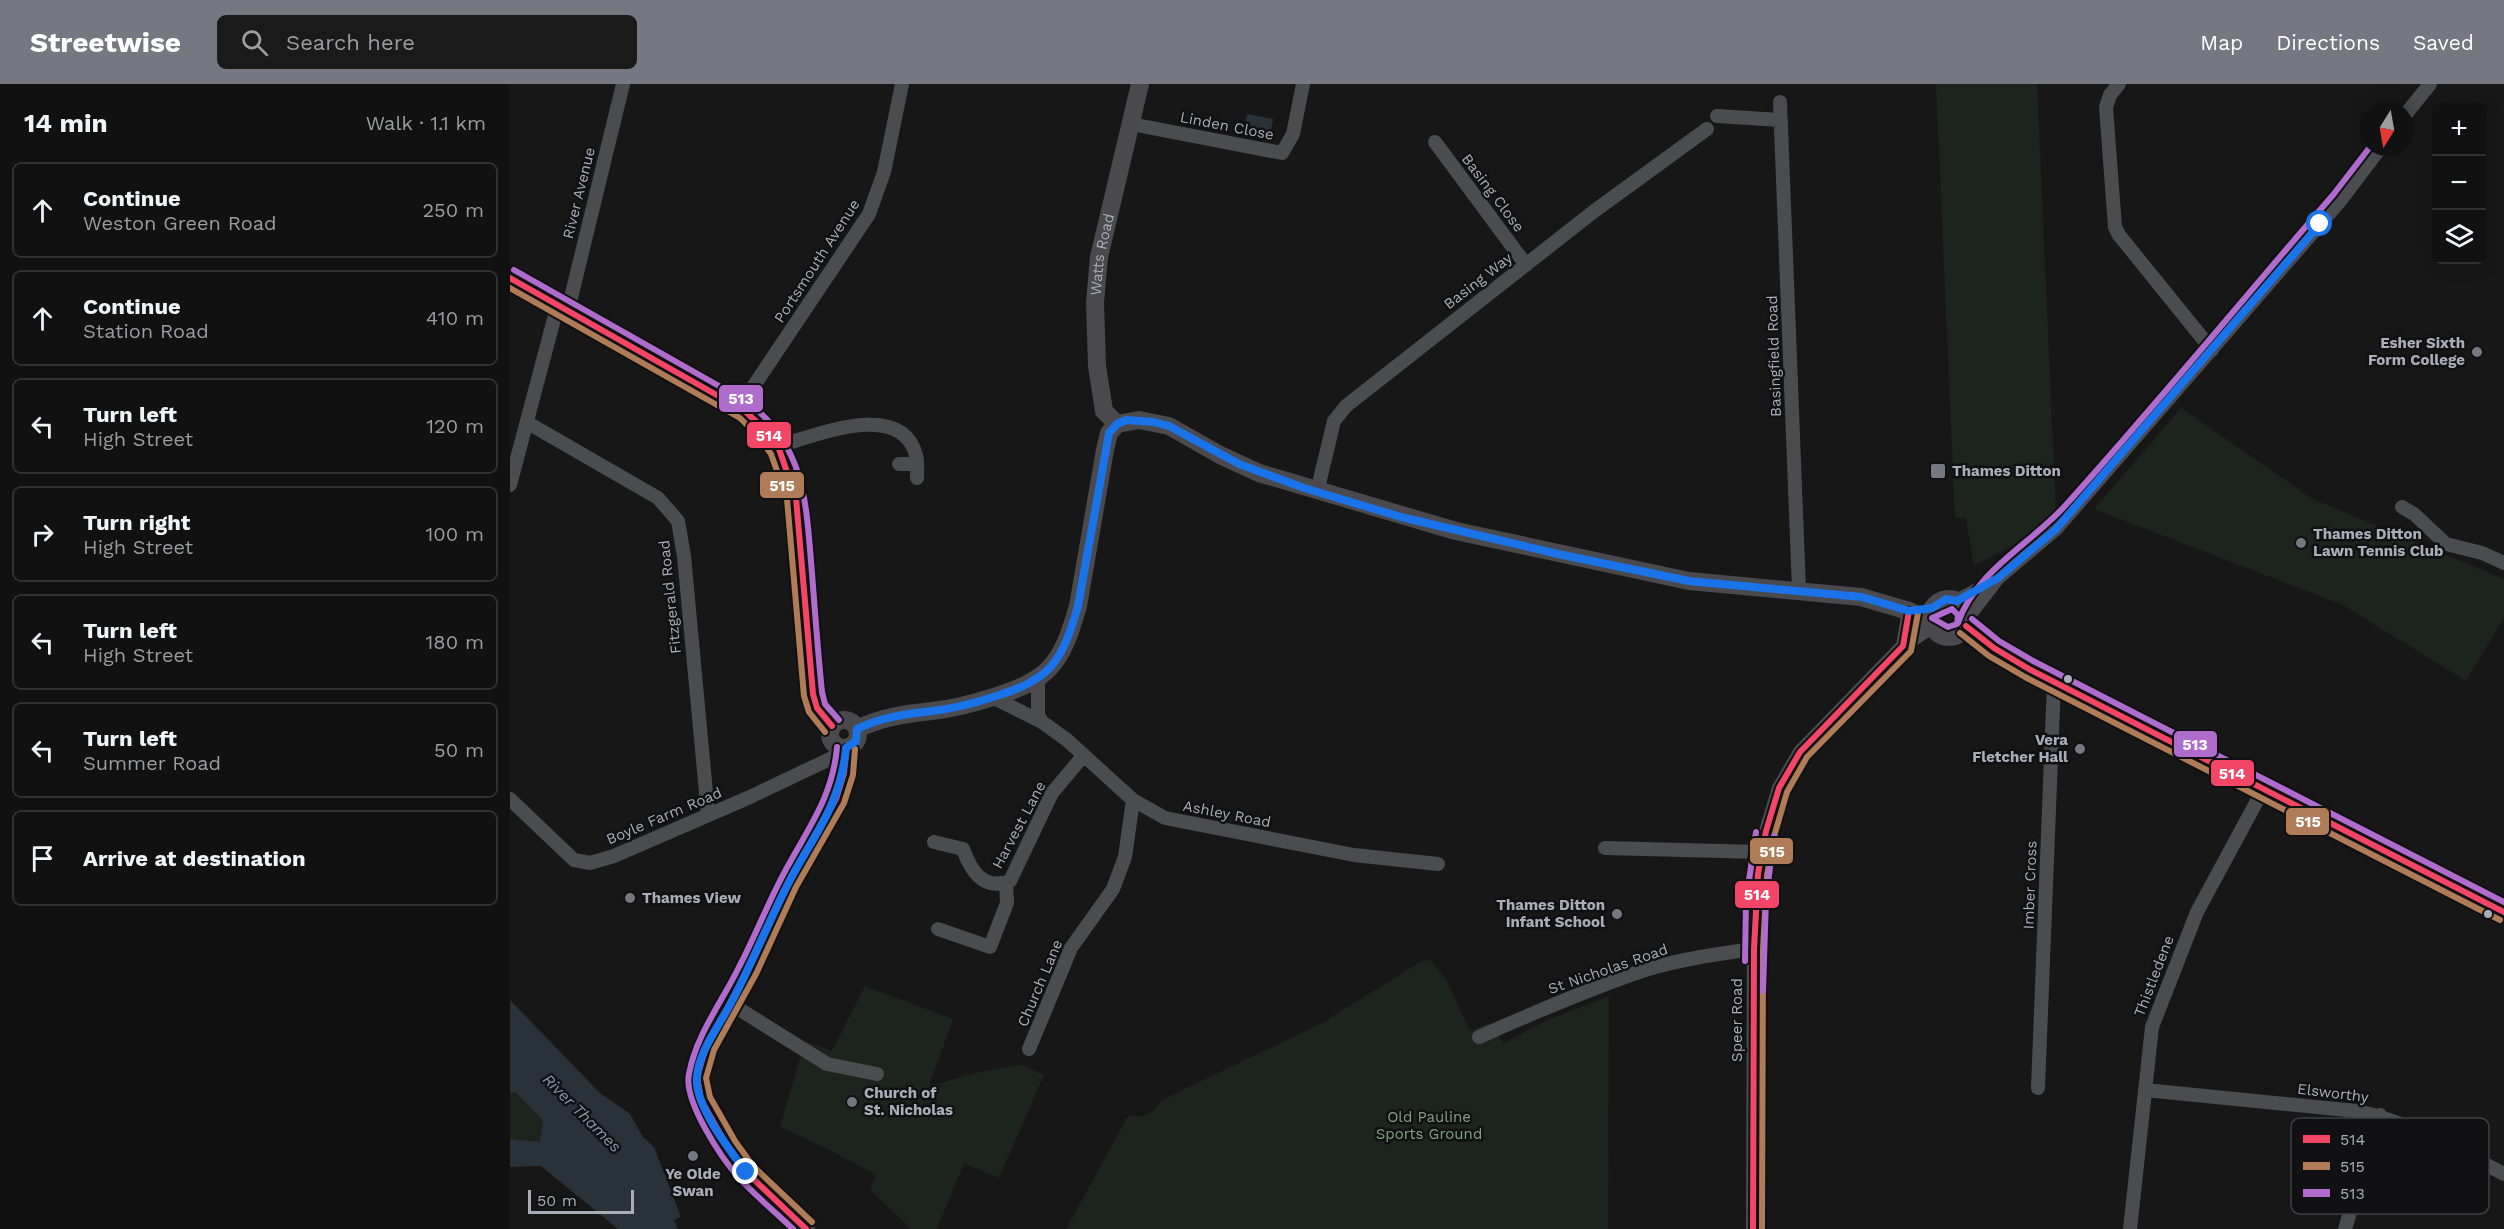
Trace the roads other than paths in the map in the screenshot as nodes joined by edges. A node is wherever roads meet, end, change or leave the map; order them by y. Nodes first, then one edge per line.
1 (623, 84) edge
2 (902, 84) edge
3 (1140, 84) edge
4 (1303, 84) edge
5 (2120, 84) edge
6 (2430, 84) edge
7 (1780, 102) dead end
8 (2414, 104) edge
9 (1717, 116) dead end
10 (1780, 120) junction
11 (1131, 124) junction
12 (1707, 129) dead end
13 (1435, 141) dead end
14 (2373, 156) edge
15 (1526, 265) junction
16 (510, 278) edge
17 (563, 307) junction
18 (2212, 350) junction
19 (739, 408) junction
20 (528, 423) junction
21 (1117, 424) junction
22 (778, 446) junction
23 (899, 464) dead end
24 (510, 484) edge
25 (1317, 492) junction
26 (2402, 507) dead end
27 (2504, 563) edge
28 (1998, 578) junction
29 (1799, 590) junction
30 (1957, 601) junction
31 (1909, 611) junction
32 (1931, 619) junction
33 (1967, 622) junction
34 (1903, 646) junction
35 (1038, 680) junction
36 (2054, 682) junction
37 (992, 697) junction
38 (1042, 722) junction
39 (832, 726) junction
40 (857, 729) junction
41 (842, 748) junction
42 (1084, 755) junction
43 (2264, 788) junction
44 (510, 799) edge
45 (1133, 801) junction
46 (708, 814) junction
47 (934, 842) dead end
48 (1605, 848) dead end
49 (1761, 852) junction
50 (1438, 864) dead end
51 (1006, 882) junction
52 (2504, 912) edge
53 (938, 929) dead end
54 (1754, 949) junction
55 (731, 1004) junction
56 (1479, 1037) dead end
57 (1029, 1049) dead end
58 (877, 1074) dead end
59 (2038, 1088) dead end
60 (2145, 1090) junction
61 (2380, 1115) junction
62 (2379, 1118) edge
63 (2389, 1118) edge
64 (2489, 1166) edge
65 (2504, 1174) edge
66 (2350, 1214) edge
67 (806, 1229) edge
68 (1754, 1229) edge
69 (2130, 1229) edge
70 (2345, 1229) edge

1 - 17 street, River Avenue
2 - 19 street, Portsmouth Avenue
3 - 11 main road, Watts Road
4 - 11 street, Linden Close
5 - 18 street
6 - 8 street
7 - 10 street, Basingfield Road
9 - 10 street
10 - 29 street, Basingfield Road
11 - 21 main road, Watts Road
12 - 15 street, Basing Way
13 - 15 street, Basing Close
14 - 18 street
15 - 25 street, Basing Way
16 - 17 street
17 - 19 street
17 - 20 street, River Avenue
18 - 28 street
19 - 22 street
20 - 24 street, River Avenue
20 - 46 street, Fitzgerald Road
21 - 25 main road
21 - 35 main road
22 - 23 street
22 - 39 street
25 - 29 main road
26 - 27 street
28 - 30 street
28 - 33 street
29 - 31 main road
30 - 32 main road
30 - 33 main road
31 - 32 main road
31 - 34 street
32 - 33 main road
32 - 34 street, Speer Road
33 - 36 main road
34 - 49 street, Speer Road
35 - 37 main road
35 - 38 street
36 - 43 main road
36 - 59 street, Imber Cross
37 - 38 street, Ashley Road
37 - 40 main road
38 - 42 street, Ashley Road
39 - 40 main road
39 - 41 main road
40 - 41 main road
41 - 46 street, Boyle Farm Road
41 - 55 main road
42 - 45 street, Ashley Road
42 - 51 street, Harvest Lane
43 - 52 main road
43 - 60 street, Thistledene
44 - 46 street, Boyle Farm Road
45 - 50 street, Ashley Road
45 - 57 street, Church Lane
47 - 51 street, Harvest Lane
48 - 49 street
49 - 54 street, Speer Road
51 - 53 street, Harvest Lane
54 - 56 street, St Nicholas Road
54 - 68 street, Speer Road
55 - 58 street
55 - 67 main road
60 - 61 street, Elsworthy
60 - 69 street, Thistledene
61 - 62 street
61 - 63 street, Elsworthy
64 - 65 street, Elsworthy
66 - 70 street

